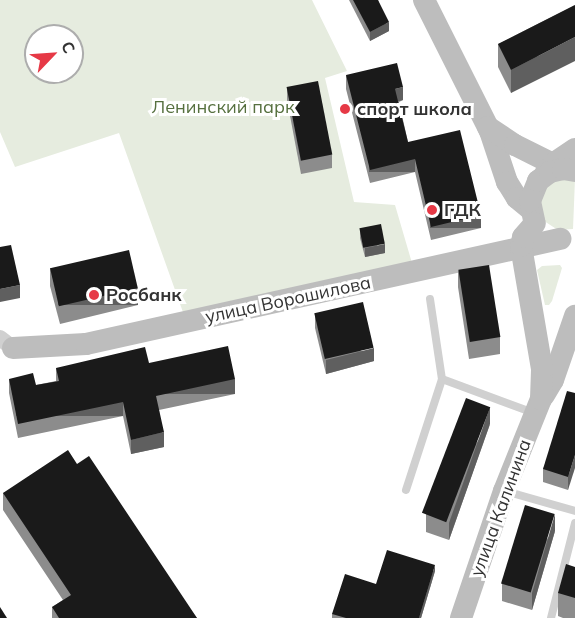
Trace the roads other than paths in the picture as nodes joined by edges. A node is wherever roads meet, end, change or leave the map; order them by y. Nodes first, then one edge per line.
1 (424, 0) edge
2 (488, 127) junction
3 (575, 149) edge
4 (559, 170) edge
5 (532, 214) junction
6 (568, 238) edge
7 (521, 249) junction
8 (496, 254) junction
9 (430, 298) dead end
10 (575, 316) edge
11 (7, 343) edge
12 (442, 379) junction
13 (539, 407) junction
14 (406, 490) dead end
15 (504, 490) junction
16 (575, 511) edge
17 (575, 523) edge
18 (563, 568) junction
19 (575, 571) edge
20 (465, 617) edge
21 (551, 618) edge

1 - 2 main road
2 - 4 main road
2 - 5 main road
3 - 4 main road
4 - 5 main road
5 - 6 main road
5 - 7 main road
5 - 8 main road
6 - 7 main road, улица Ворошилова
7 - 8 main road, улица Ворошилова
7 - 13 main road, улица Калинина
8 - 11 main road, улица Ворошилова
9 - 12 lane
10 - 13 main road, улица Калинина
12 - 13 lane
12 - 14 lane
13 - 15 main road, улица Калинина
15 - 16 lane
15 - 20 main road, улица Калинина
17 - 18 lane
18 - 19 lane
18 - 21 lane

